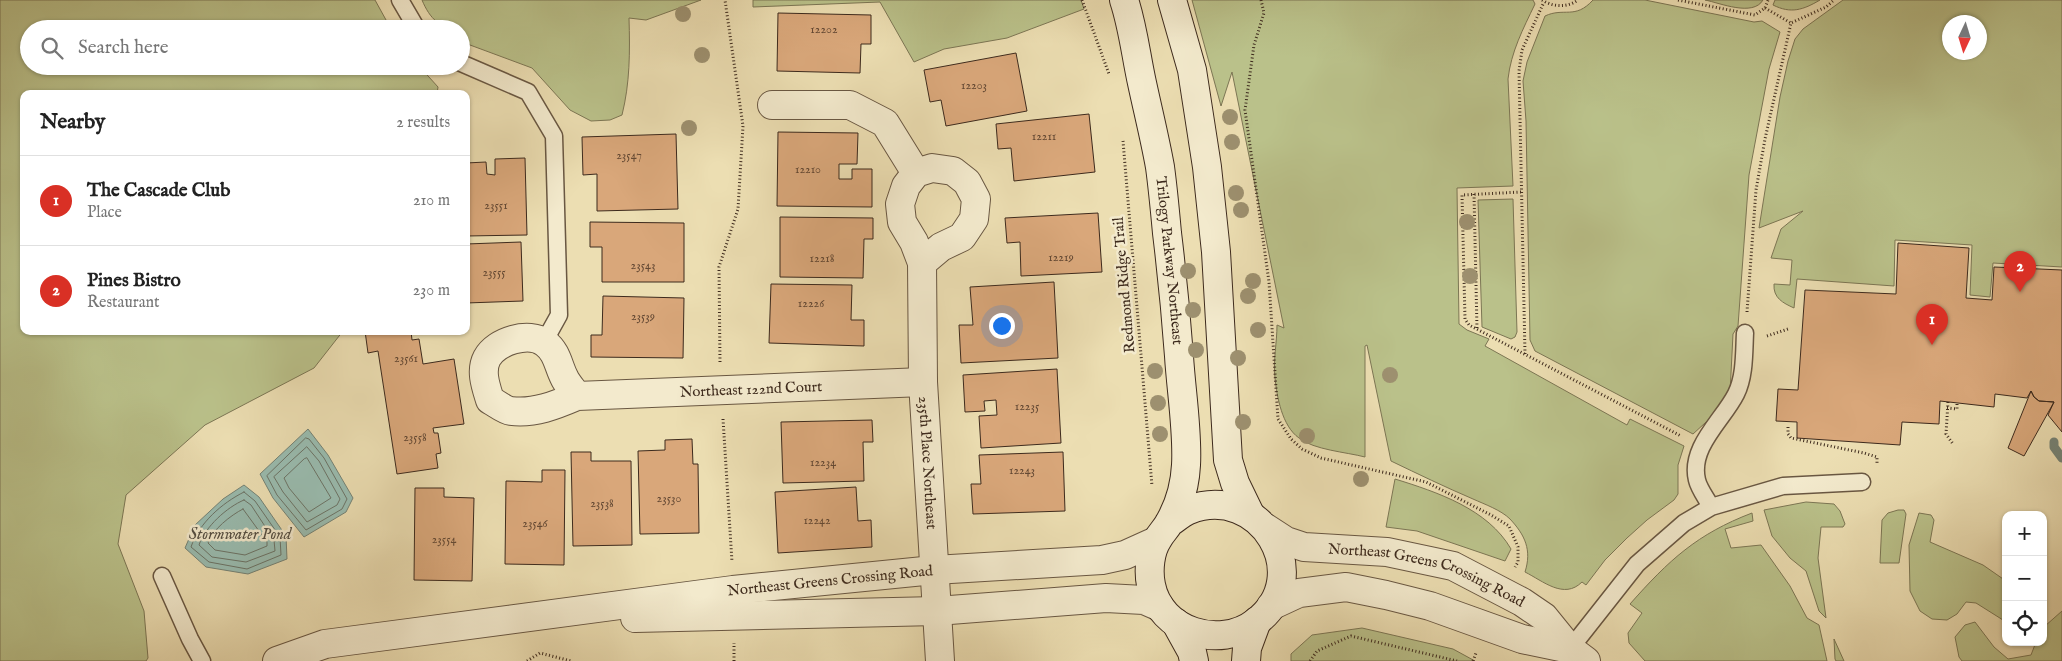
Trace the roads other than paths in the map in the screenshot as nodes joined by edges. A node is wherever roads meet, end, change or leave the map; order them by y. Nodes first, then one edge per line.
1 (400, 0) edge
2 (1124, 0) edge
3 (1172, 0) edge
4 (412, 20) edge
5 (470, 67) edge
6 (772, 104) dead end
7 (916, 173) junction
8 (922, 263) junction
9 (1745, 333) road end
10 (544, 342) junction
11 (923, 382) junction
12 (577, 396) junction
13 (1862, 482) dead end
14 (1712, 508) junction
15 (1258, 521) junction
16 (1162, 532) junction
17 (934, 570) junction
18 (162, 576) dead end
19 (734, 603) junction
20 (937, 611) junction
21 (1264, 614) junction
22 (1168, 615) junction
23 (1578, 655) edge
24 (202, 661) edge
25 (277, 661) edge
26 (940, 661) edge
27 (1194, 661) edge
28 (1246, 661) edge

1 - 4 lane
2 - 16 street, Trilogy Parkway Northeast
3 - 15 street
5 - 10 lane
6 - 7 street
7 - 8 street, 235th Place Northeast
7 - 8 street
8 - 11 street, 235th Place Northeast
9 - 14 lane
10 - 12 street
10 - 12 street, Northeast 122nd Court
11 - 12 street, Northeast 122nd Court
11 - 17 street, 235th Place Northeast
13 - 14 lane
14 - 23 lane
15 - 16 street
15 - 21 street
15 - 23 street, Northeast Greens Crossing Road
16 - 17 street, Northeast Greens Crossing Road
16 - 22 street
17 - 19 street, Northeast Greens Crossing Road
17 - 20 street, 235th Place Northeast
18 - 24 lane
19 - 20 street, Northeast Greens Crossing Road
19 - 25 street, Northeast Greens Crossing Road
20 - 22 street, Northeast Greens Crossing Road
20 - 26 street, 235th Place Northeast
21 - 22 street
21 - 23 street, Northeast Greens Crossing Road
21 - 28 street
22 - 27 street

